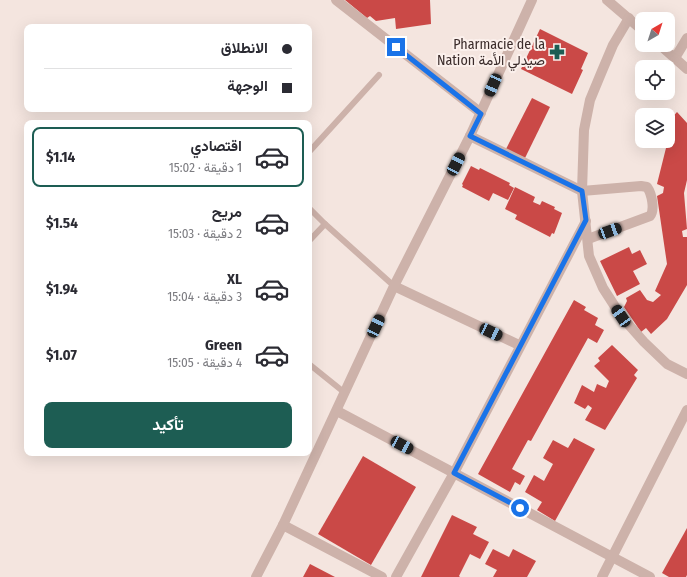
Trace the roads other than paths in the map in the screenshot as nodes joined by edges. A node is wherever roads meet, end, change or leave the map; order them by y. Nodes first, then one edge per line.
1 (336, 0) edge
2 (532, 0) edge
3 (607, 0) edge
4 (629, 18) junction
5 (635, 24) edge
6 (687, 38) edge
7 (668, 52) edge
8 (675, 58) junction
9 (687, 69) edge
10 (379, 75) dead end
11 (481, 114) junction
12 (470, 136) junction
13 (312, 149) edge
14 (582, 191) junction
15 (312, 211) edge
16 (586, 220) junction
17 (325, 224) junction
18 (312, 238) edge
19 (588, 239) junction
20 (394, 286) junction
21 (519, 345) junction
22 (312, 366) edge
23 (687, 374) edge
24 (345, 394) junction
25 (687, 410) edge
26 (337, 411) junction
27 (454, 473) junction
28 (283, 525) junction
29 (613, 557) junction
30 (256, 577) edge
31 (382, 577) edge
32 (396, 577) edge
33 (602, 577) edge
34 (650, 577) edge

1 - 11 street
2 - 11 street
3 - 4 street
4 - 5 street
4 - 14 street
6 - 8 street
7 - 8 street
8 - 9 street
10 - 13 lane
11 - 12 street
12 - 14 street
12 - 20 street
14 - 16 street
14 - 19 street
15 - 17 lane
16 - 19 street
16 - 21 street
17 - 18 lane
17 - 20 lane
19 - 23 street
20 - 21 street
20 - 24 street
21 - 27 street
22 - 24 lane
24 - 26 street
25 - 29 street
26 - 27 street
26 - 28 street
27 - 29 street
27 - 32 street
28 - 30 street
28 - 31 street
29 - 33 street
29 - 34 street

